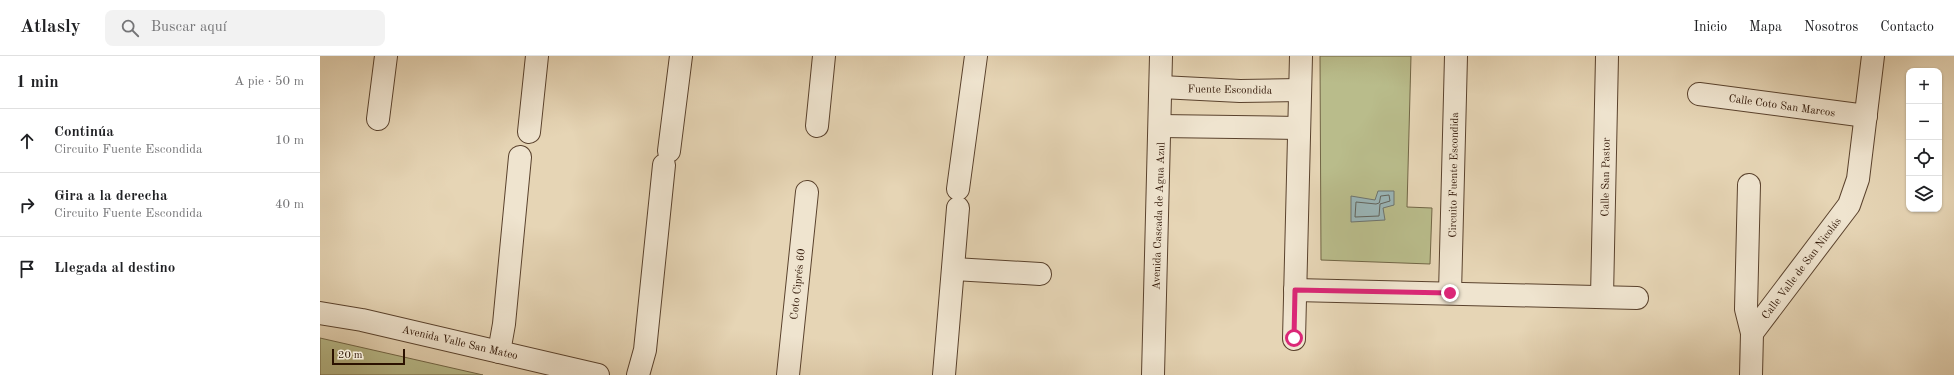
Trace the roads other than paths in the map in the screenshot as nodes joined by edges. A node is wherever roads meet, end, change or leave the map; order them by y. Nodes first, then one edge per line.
1 (386, 56) edge
2 (537, 56) edge
3 (681, 56) edge
4 (824, 56) edge
5 (976, 56) edge
6 (1161, 56) edge
7 (1301, 56) edge
8 (1456, 56) edge
9 (1607, 56) edge
10 (1873, 56) edge
11 (1161, 87) junction
12 (1299, 90) junction
13 (1699, 94) dead end
14 (1866, 116) junction
15 (378, 119) dead end
16 (817, 126) dead end
17 (1160, 126) junction
18 (1298, 128) junction
19 (529, 132) dead end
20 (520, 157) dead end
21 (1749, 185) dead end
22 (807, 192) dead end
23 (954, 269) junction
24 (1040, 274) dead end
25 (1295, 290) junction
26 (1450, 293) junction
27 (1602, 297) junction
28 (1637, 298) dead end
29 (320, 313) edge
30 (1752, 333) junction
31 (1294, 338) dead end
32 (499, 352) junction
33 (598, 375) edge
34 (638, 375) edge
35 (788, 375) edge
36 (944, 375) edge
37 (1153, 375) edge
38 (1751, 375) edge

1 - 15 street
2 - 19 street
3 - 34 street
4 - 16 street
5 - 23 street
6 - 11 street, Avenida Cascada de Agua Azul
7 - 12 street
8 - 26 street, Circuito Fuente Escondida
9 - 27 street, Calle San Pastor
10 - 14 street, Calle Valle de San Nicolás
11 - 12 street, Fuente Escondida
11 - 17 street, Avenida Cascada de Agua Azul
12 - 18 street
13 - 14 street, Calle Coto San Marcos
14 - 30 street, Calle Valle de San Nicolás
17 - 18 street
17 - 37 street, Avenida Cascada de Agua Azul
18 - 25 street
20 - 32 street
21 - 30 street, Calle Valle de San Nicolás
22 - 35 street, Coto Ciprés 60
23 - 24 street
23 - 36 street
25 - 26 street
25 - 31 street
26 - 27 street
27 - 28 street
29 - 32 street, Avenida Valle San Mateo
30 - 38 street
32 - 33 street, Avenida Valle San Mateo

